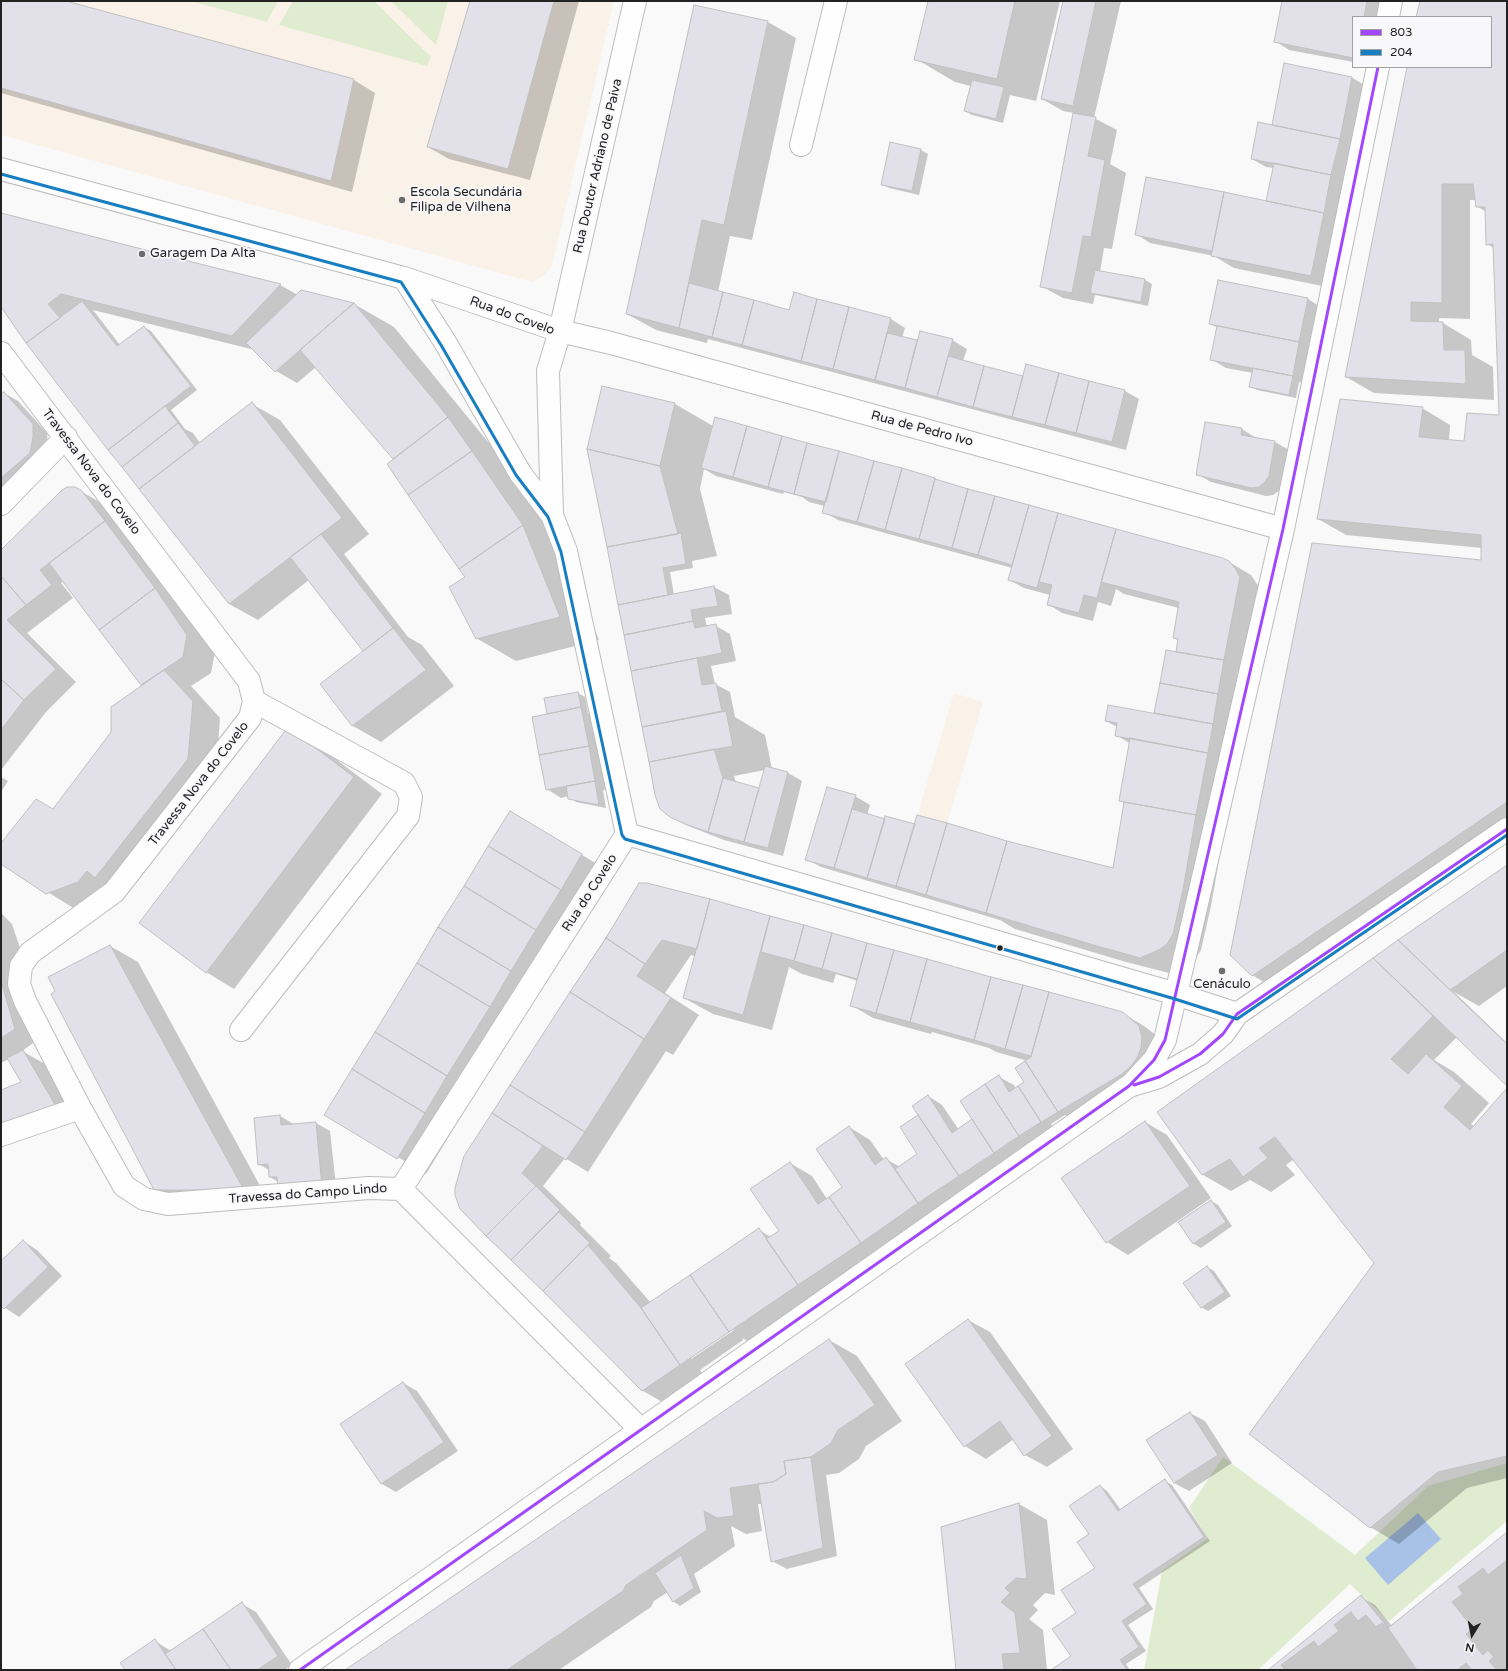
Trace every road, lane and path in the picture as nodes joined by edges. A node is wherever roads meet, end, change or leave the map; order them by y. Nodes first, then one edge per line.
1 (635, 1) edge
2 (836, 1) edge
3 (1391, 1) edge
4 (1388, 16) edge
5 (1378, 68) edge
6 (801, 145) dead end
7 (1, 168) edge
8 (404, 278) junction
9 (560, 331) junction
10 (1, 353) edge
11 (66, 437) junction
12 (1, 504) edge
13 (552, 515) junction
14 (1283, 529) junction
15 (254, 701) junction
16 (1507, 829) edge
17 (628, 834) junction
18 (1176, 994) junction
19 (1237, 1014) junction
20 (241, 1030) dead end
21 (1129, 1086) junction
22 (80, 1108) junction
23 (1, 1135) edge
24 (401, 1189) junction
25 (640, 1429) junction
26 (300, 1670) edge

1 - 9 street, Rua Doutor Adriano de Paiva
2 - 6 street
3 - 4 street
5 - 14 street
7 - 8 street, Rua do Covelo
8 - 9 street, Rua do Covelo
8 - 13 street, Rua do Covelo
9 - 13 street, Rua do Covelo
9 - 14 street, Rua de Pedro Ivo
10 - 11 street, Travessa Nova do Covelo
11 - 12 street
11 - 15 street, Travessa Nova do Covelo
13 - 17 street, Rua do Covelo
14 - 18 street
15 - 20 street
15 - 22 street, Travessa Nova do Covelo
16 - 19 street
17 - 18 street
17 - 24 street, Rua do Covelo
18 - 19 street
18 - 21 street
19 - 21 street
21 - 25 street
22 - 23 street
22 - 24 street, Travessa do Campo Lindo
24 - 25 street, Travessa do Campo Lindo
25 - 26 street

